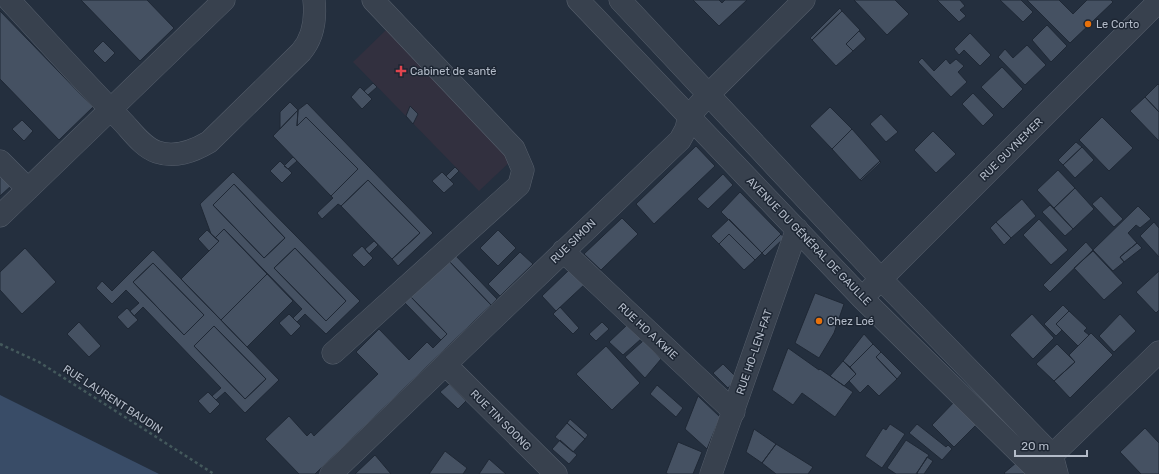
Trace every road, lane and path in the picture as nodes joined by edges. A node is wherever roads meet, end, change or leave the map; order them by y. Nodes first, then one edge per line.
1 (9, 0) edge
2 (224, 0) edge
3 (314, 0) edge
4 (373, 0) edge
5 (578, 0) edge
6 (620, 0) edge
7 (804, 0) edge
8 (1159, 1) edge
9 (709, 94) junction
10 (110, 109) junction
11 (689, 116) junction
12 (0, 160) edge
13 (28, 190) junction
14 (0, 216) edge
15 (797, 229) junction
16 (563, 250) junction
17 (881, 279) junction
18 (862, 298) junction
19 (0, 344) edge
20 (1159, 352) edge
21 (333, 353) dead end
22 (446, 365) junction
23 (734, 412) junction
24 (1048, 468) edge
25 (214, 474) edge
26 (331, 474) edge
27 (556, 474) edge
28 (711, 474) edge

1 - 10 street
2 - 10 street
3 - 10 street
4 - 21 street
5 - 11 street, AVENUE DU GÉNÉRAL DE GAULLE
6 - 9 street
7 - 9 street, RUE SIMON
8 - 17 street, RUE GUYNEMER
9 - 11 street, RUE SIMON
9 - 17 street
10 - 13 street
11 - 15 street, AVENUE DU GÉNÉRAL DE GAULLE
11 - 16 street, RUE SIMON
12 - 13 street
13 - 14 street
15 - 18 street, AVENUE DU GÉNÉRAL DE GAULLE
15 - 23 street, RUE HO-LEN-FAT
16 - 22 street, RUE SIMON
16 - 23 street, RUE HO A KWIE
17 - 18 street, RUE GUYNEMER
17 - 24 street
18 - 24 street, AVENUE DU GÉNÉRAL DE GAULLE
19 - 25 path, RUE LAURENT BAUDIN
20 - 24 street
22 - 26 street, RUE SIMON
22 - 27 street, RUE TIN SOONG
23 - 28 street, RUE HO-LEN-FAT

